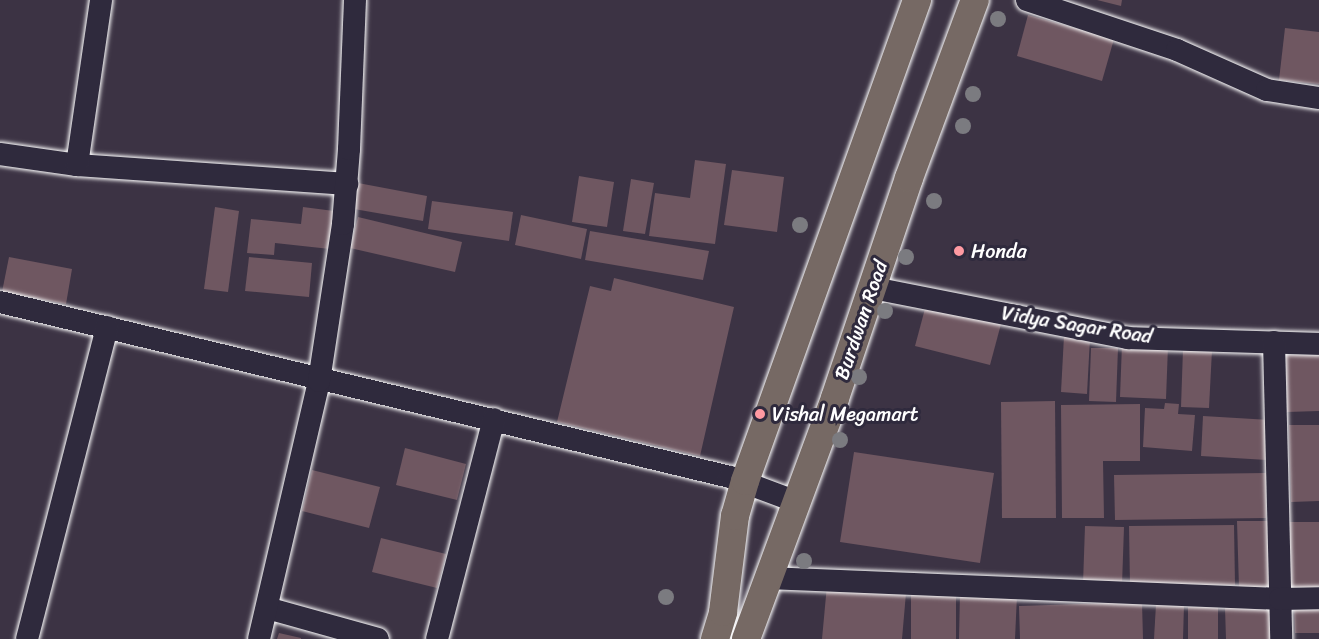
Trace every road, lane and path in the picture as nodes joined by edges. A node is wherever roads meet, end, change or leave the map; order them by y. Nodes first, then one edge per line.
1 (101, 0) edge
2 (355, 0) edge
3 (917, 0) edge
4 (975, 0) edge
5 (1027, 0) edge
6 (1319, 98) edge
7 (0, 154) edge
8 (77, 165) junction
9 (347, 184) junction
10 (873, 288) junction
11 (0, 302) edge
12 (107, 327) junction
13 (1274, 342) junction
14 (1319, 344) edge
15 (319, 381) junction
16 (494, 419) junction
17 (745, 481) junction
18 (797, 502) junction
19 (767, 578) junction
20 (1319, 598) edge
21 (1280, 599) junction
22 (267, 609) junction
23 (27, 639) edge
24 (259, 639) edge
25 (378, 639) edge
26 (436, 639) edge
27 (715, 639) edge
28 (746, 639) edge
29 (1281, 639) edge

1 - 8 street
2 - 9 street
3 - 17 main road
4 - 10 main road, Burdwan Road
5 - 6 street
7 - 8 street
8 - 9 street
9 - 15 street
10 - 13 street, Vidya Sagar Road
10 - 18 main road, Burdwan Road
11 - 12 street
12 - 15 street
12 - 23 street
13 - 14 street, Vidya Sagar Road
13 - 21 street
15 - 16 street
15 - 22 street
16 - 17 street
16 - 26 street
17 - 18 street
17 - 27 main road
18 - 19 main road, Burdwan Road
19 - 21 street
19 - 28 main road, Burdwan Road
20 - 21 street
21 - 29 street
22 - 24 street
22 - 25 street

